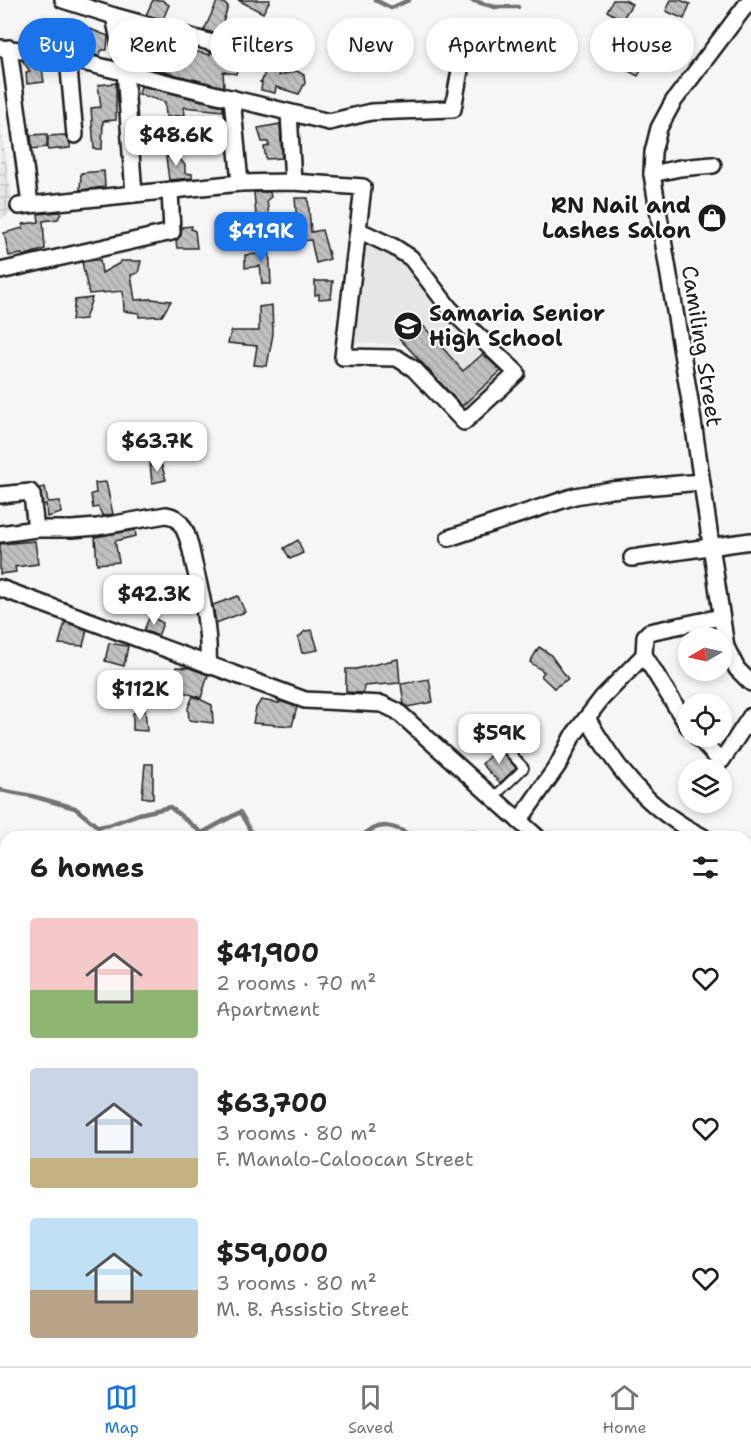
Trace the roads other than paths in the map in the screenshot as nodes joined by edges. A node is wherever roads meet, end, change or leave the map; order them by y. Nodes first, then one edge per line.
1 (63, 0) edge
2 (750, 0) edge
3 (114, 16) joint
4 (210, 42) edge
5 (5, 48) edge
6 (69, 72) edge
7 (125, 72) edge
8 (129, 72) edge
9 (460, 72) edge
10 (232, 98) junction
11 (289, 113) junction
12 (75, 135) dead end
13 (713, 165) dead end
14 (652, 174) junction
15 (293, 182) junction
16 (240, 183) junction
17 (170, 190) junction
18 (134, 194) junction
19 (358, 230) junction
20 (0, 270) edge
21 (701, 482) junction
22 (0, 495) edge
23 (36, 529) junction
24 (0, 534) edge
25 (448, 537) dead end
26 (751, 541) edge
27 (711, 547) junction
28 (632, 558) dead end
29 (0, 588) edge
30 (722, 617) junction
31 (644, 655) junction
32 (208, 665) junction
33 (751, 683) edge
34 (678, 710) edge
35 (751, 716) edge
36 (587, 718) junction
37 (732, 745) edge
38 (504, 746) dead end
39 (707, 747) edge
40 (731, 747) edge
41 (493, 798) junction
42 (519, 821) junction
43 (530, 831) edge
44 (693, 831) edge

1 - 3 street
2 - 14 street, Camiling Street
3 - 4 street
5 - 18 street
6 - 12 street
7 - 18 street
8 - 10 street
9 - 11 street
10 - 11 street
10 - 16 street
11 - 15 street
13 - 14 street
14 - 21 street, Camiling Street
15 - 16 street
15 - 19 street
16 - 17 street
17 - 18 street
17 - 20 street
19 - 19 street
21 - 25 street
21 - 27 street, Camiling Street
22 - 23 street
23 - 24 street
23 - 32 street
26 - 27 street
27 - 28 street
27 - 30 street, Camiling Street
29 - 32 street
30 - 31 street
30 - 33 street, Camiling Street
31 - 34 street
31 - 36 street
32 - 41 street
35 - 37 street
36 - 42 street
36 - 44 street
38 - 41 lane
39 - 40 street
41 - 42 street
42 - 43 street

